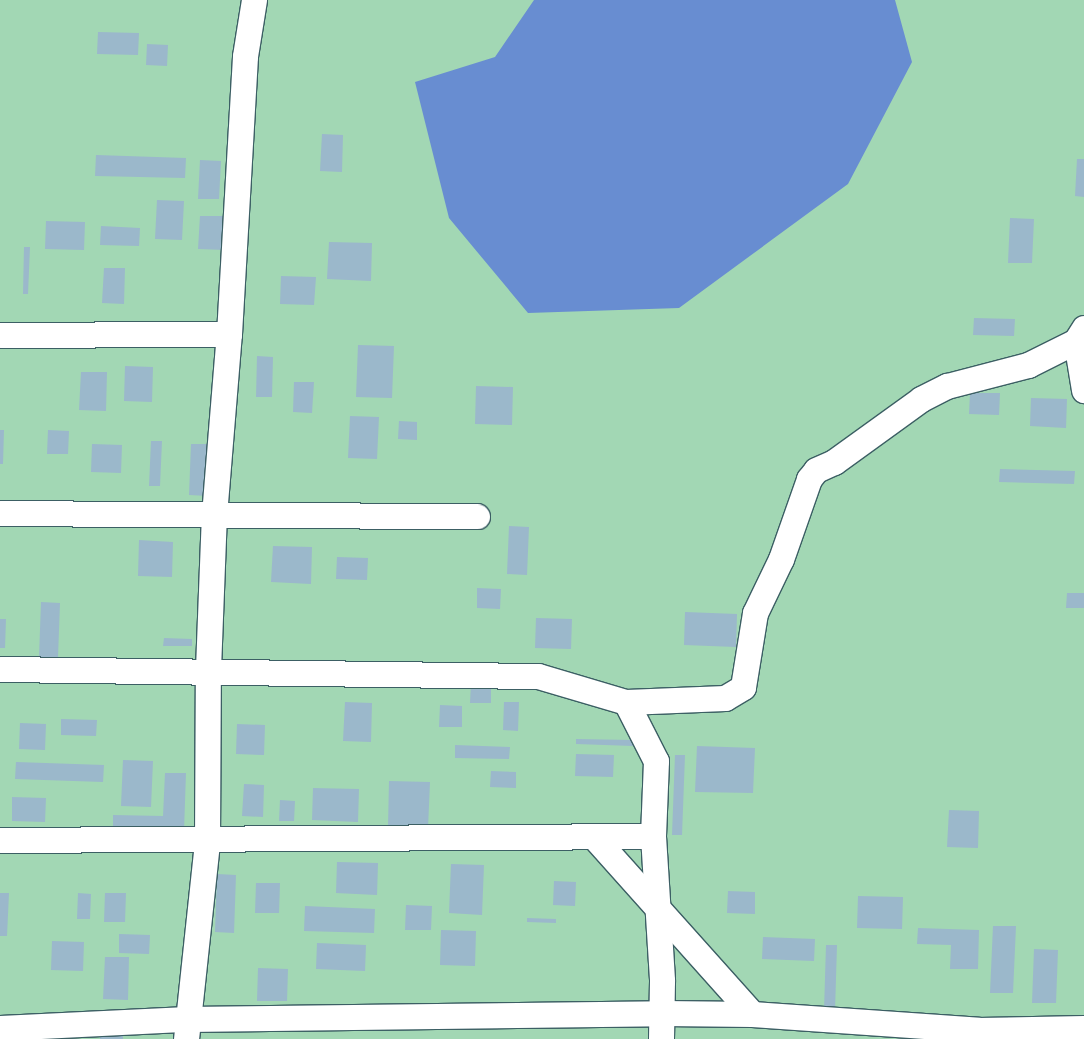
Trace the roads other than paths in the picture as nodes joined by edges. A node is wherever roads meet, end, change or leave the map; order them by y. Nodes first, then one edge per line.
1 (254, 0) edge
2 (229, 334) junction
3 (1080, 334) edge
4 (0, 335) edge
5 (1084, 390) edge
6 (0, 513) edge
7 (214, 515) junction
8 (477, 516) dead end
9 (0, 669) edge
10 (208, 670) junction
11 (626, 702) junction
12 (653, 836) junction
13 (594, 837) junction
14 (0, 840) edge
15 (207, 841) junction
16 (658, 911) junction
17 (662, 1013) junction
18 (752, 1014) junction
19 (0, 1028) edge
20 (1084, 1028) edge
21 (187, 1029) edge
22 (661, 1039) edge

1 - 2 street
2 - 4 street
2 - 7 street
3 - 5 street
3 - 11 street
6 - 7 street
7 - 8 street
7 - 10 street
9 - 10 street
10 - 11 street
10 - 15 street
11 - 12 street
12 - 13 street
12 - 16 street
13 - 15 street
13 - 16 street
14 - 15 street
15 - 21 street
16 - 17 street
16 - 18 street
17 - 18 street
17 - 21 street
17 - 22 street
18 - 20 street
19 - 21 street

